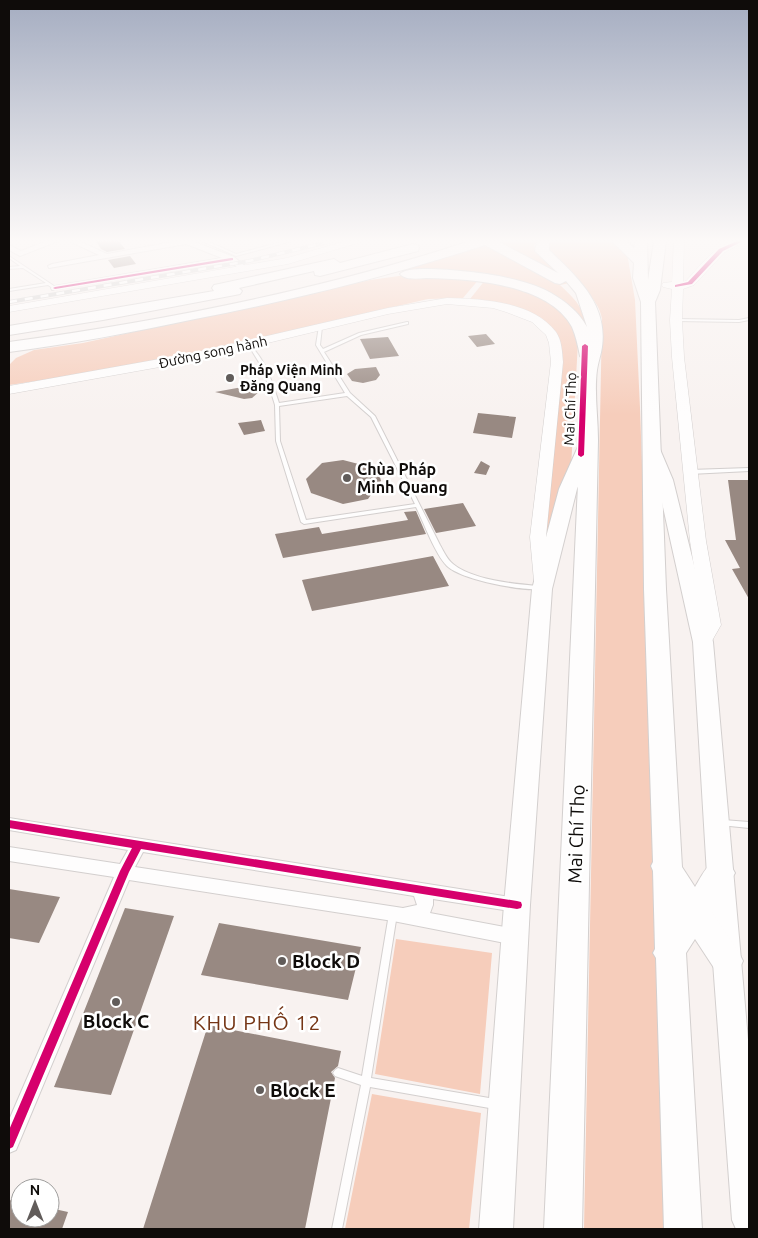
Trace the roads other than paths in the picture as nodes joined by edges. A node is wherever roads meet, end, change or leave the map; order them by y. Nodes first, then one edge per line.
1 (57, 299) edge
2 (163, 299) edge
3 (196, 299) edge
4 (230, 299) edge
5 (270, 299) edge
6 (550, 299) edge
7 (579, 299) edge
8 (584, 299) edge
9 (645, 299) edge
10 (676, 299) edge
11 (677, 299) edge
12 (415, 306) joint
13 (9, 307) edge
14 (590, 310) junction
15 (749, 319) edge
16 (676, 320) junction
17 (407, 322) dead end
18 (9, 325) edge
19 (320, 327) junction
20 (9, 331) edge
21 (13, 344) edge
22 (247, 345) junction
23 (586, 346) junction
24 (322, 351) junction
25 (9, 355) edge
26 (590, 367) junction
27 (9, 390) edge
28 (348, 394) junction
29 (277, 405) junction
30 (650, 446) junction
31 (585, 447) junction
32 (749, 469) edge
33 (689, 472) junction
34 (418, 505) junction
35 (542, 588) junction
36 (704, 642) junction
37 (716, 823) junction
38 (9, 824) edge
39 (749, 825) edge
40 (139, 844) junction
41 (9, 854) edge
42 (665, 866) junction
43 (125, 871) junction
44 (720, 873) junction
45 (419, 889) junction
46 (517, 905) junction
47 (695, 912) junction
48 (393, 914) junction
49 (515, 937) junction
50 (669, 952) junction
51 (727, 961) junction
52 (338, 1073) dead end
53 (366, 1082) junction
54 (504, 1106) junction
55 (9, 1143) edge
56 (747, 1149) edge
57 (749, 1220) edge
58 (337, 1229) edge
59 (496, 1229) edge
60 (563, 1229) edge
61 (682, 1229) edge

1 - 13 main road
2 - 18 highway
3 - 20 highway
4 - 21 highway
5 - 21 highway
6 - 23 highway
7 - 14 highway
8 - 14 highway
9 - 30 highway
10 - 33 main road
11 - 16 main road
12 - 19 main road, Đường song hành
12 - 35 main road, Mai Chí Thọ
14 - 26 highway
15 - 16 lane
16 - 33 main road
17 - 24 lane
19 - 22 main road, Đường song hành
19 - 24 lane
21 - 25 highway
22 - 27 main road, Đường song hành
22 - 29 lane
23 - 26 highway
23 - 31 main road, Mai Chí Thọ
24 - 28 lane
26 - 31 highway, Mai Chí Thọ
28 - 29 lane
28 - 34 lane
29 - 34 lane
30 - 36 main road
30 - 42 highway
31 - 35 main road, Mai Chí Thọ
31 - 60 highway, Mai Chí Thọ
32 - 33 lane
33 - 36 main road
34 - 35 lane
35 - 46 main road, Mai Chí Thọ
36 - 37 main road
37 - 39 lane
37 - 44 main road
38 - 40 street
40 - 43 street
40 - 45 street
41 - 43 street
42 - 47 highway
42 - 50 highway
43 - 48 street
43 - 55 street
44 - 47 highway
44 - 51 main road
45 - 46 street
45 - 48 street
46 - 49 main road, Mai Chí Thọ
47 - 50 highway
47 - 51 highway
48 - 49 street
48 - 53 lane
49 - 54 main road, Mai Chí Thọ
50 - 61 highway
51 - 56 main road
52 - 53 lane
53 - 54 lane
53 - 58 lane
54 - 59 main road, Mai Chí Thọ
56 - 57 main road

